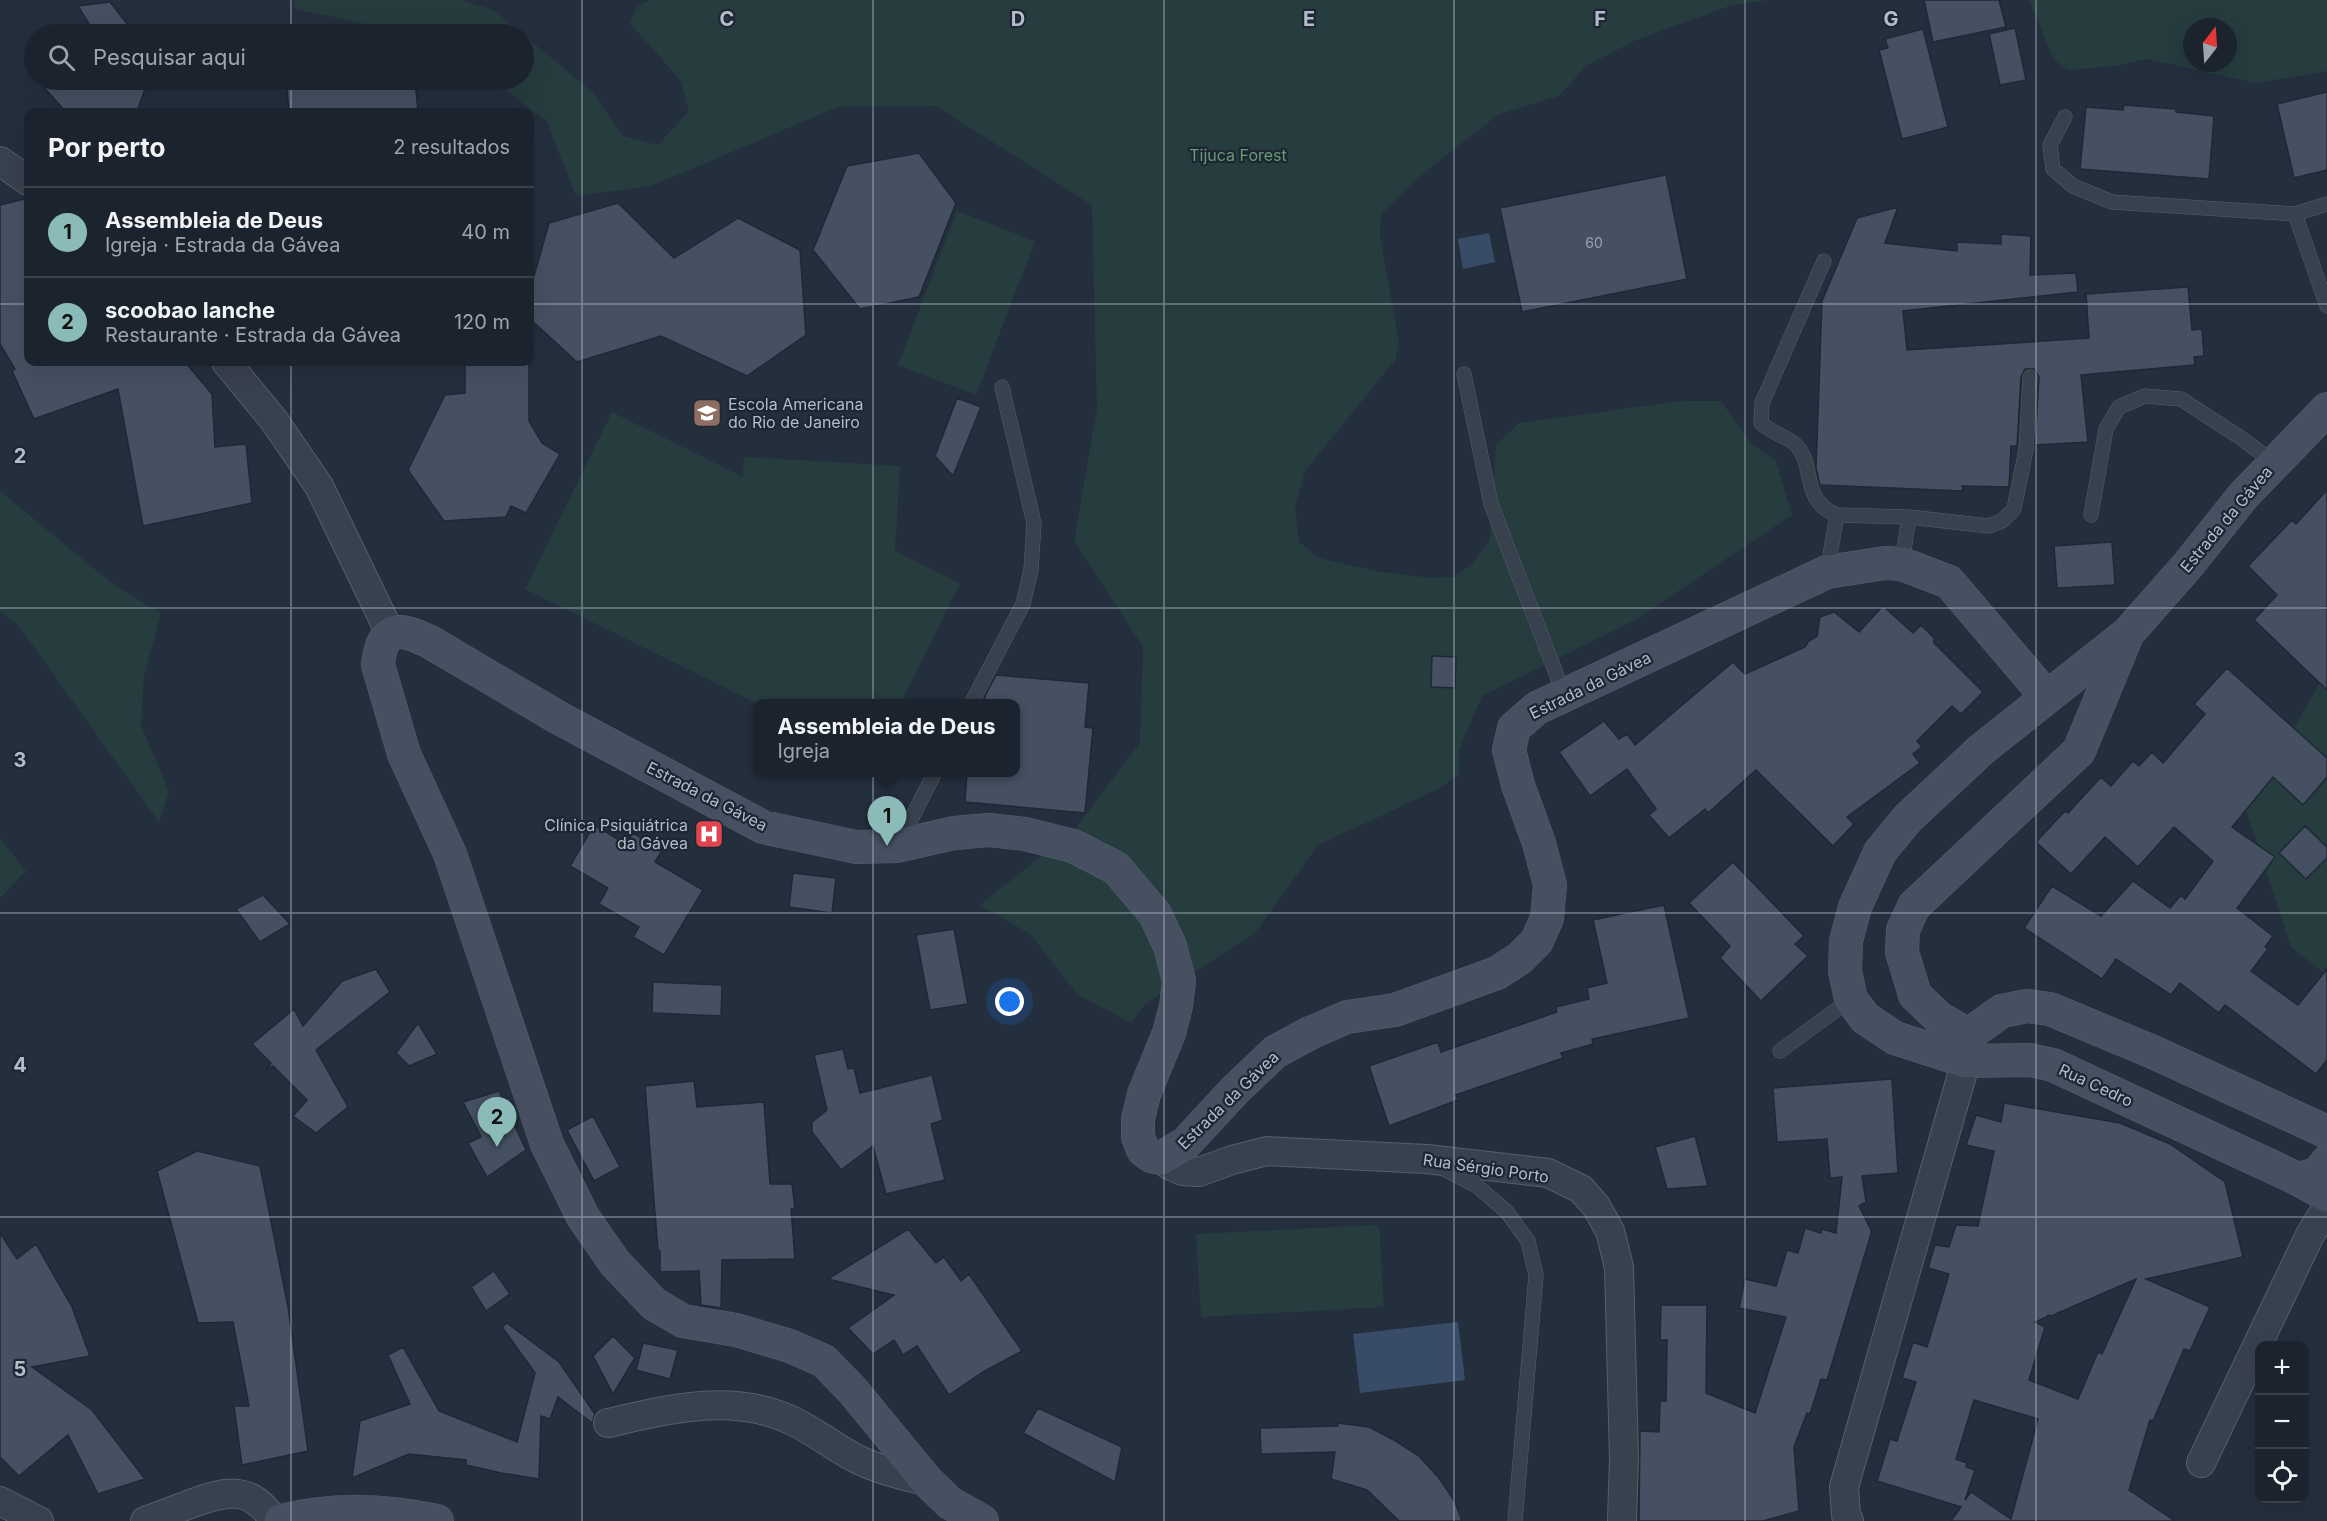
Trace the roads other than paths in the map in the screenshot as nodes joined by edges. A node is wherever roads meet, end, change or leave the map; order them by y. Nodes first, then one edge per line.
1 (2065, 117) dead end
2 (0, 161) edge
3 (24, 178) edge
4 (2327, 204) edge
5 (2295, 214) junction
6 (1824, 261) dead end
7 (2327, 306) edge
8 (229, 366) edge
9 (1464, 374) dead end
10 (2030, 377) dead end
11 (1002, 387) dead end
12 (2327, 409) edge
13 (2273, 462) junction
14 (1838, 515) junction
15 (2091, 515) dead end
16 (1909, 517) junction
17 (1902, 564) junction
18 (1827, 572) junction
19 (390, 633) junction
20 (2128, 633) junction
21 (1564, 694) junction
22 (2046, 696) junction
23 (974, 699) edge
24 (932, 777) edge
25 (897, 846) junction
26 (1851, 999) junction
27 (1967, 1048) junction
28 (1780, 1051) dead end
29 (2327, 1132) edge
30 (1161, 1158) junction
31 (1427, 1159) junction
32 (2327, 1162) edge
33 (2298, 1179) junction
34 (2327, 1195) edge
35 (2327, 1207) edge
36 (608, 1423) dead end
37 (2201, 1463) dead end
38 (927, 1481) junction
39 (0, 1501) edge
40 (39, 1521) edge
41 (145, 1521) edge
42 (274, 1521) edge
43 (281, 1521) edge
44 (437, 1521) edge
45 (982, 1521) edge
46 (1515, 1521) edge
47 (1622, 1521) edge
48 (1849, 1521) edge

1 - 5 lane
2 - 3 street
4 - 5 lane
5 - 7 lane
6 - 14 lane
8 - 19 street
9 - 21 lane
10 - 16 lane
11 - 23 lane
12 - 13 street, Estrada da Gávea
13 - 15 lane
13 - 20 street, Estrada da Gávea
14 - 16 lane
14 - 18 lane
16 - 17 lane
17 - 18 street, Estrada da Gávea
17 - 22 street, Estrada da Gávea
18 - 21 street, Estrada da Gávea
19 - 25 street, Estrada da Gávea
19 - 38 street
20 - 22 street, Estrada da Gávea
20 - 27 street, Estrada da Gávea
21 - 30 street, Estrada da Gávea
22 - 26 street, Rua Cedro
24 - 25 lane
25 - 30 street, Estrada da Gávea
26 - 27 street, Rua Cedro
26 - 28 lane
27 - 29 street
27 - 33 street, Rua Cedro
27 - 48 street
30 - 31 street, Rua Sérgio Porto
31 - 46 lane
31 - 47 street, Rua Sérgio Porto
32 - 33 street
33 - 34 street, Rua Cedro
35 - 37 street
36 - 38 street
38 - 45 street
39 - 40 street
41 - 42 street
43 - 44 street

